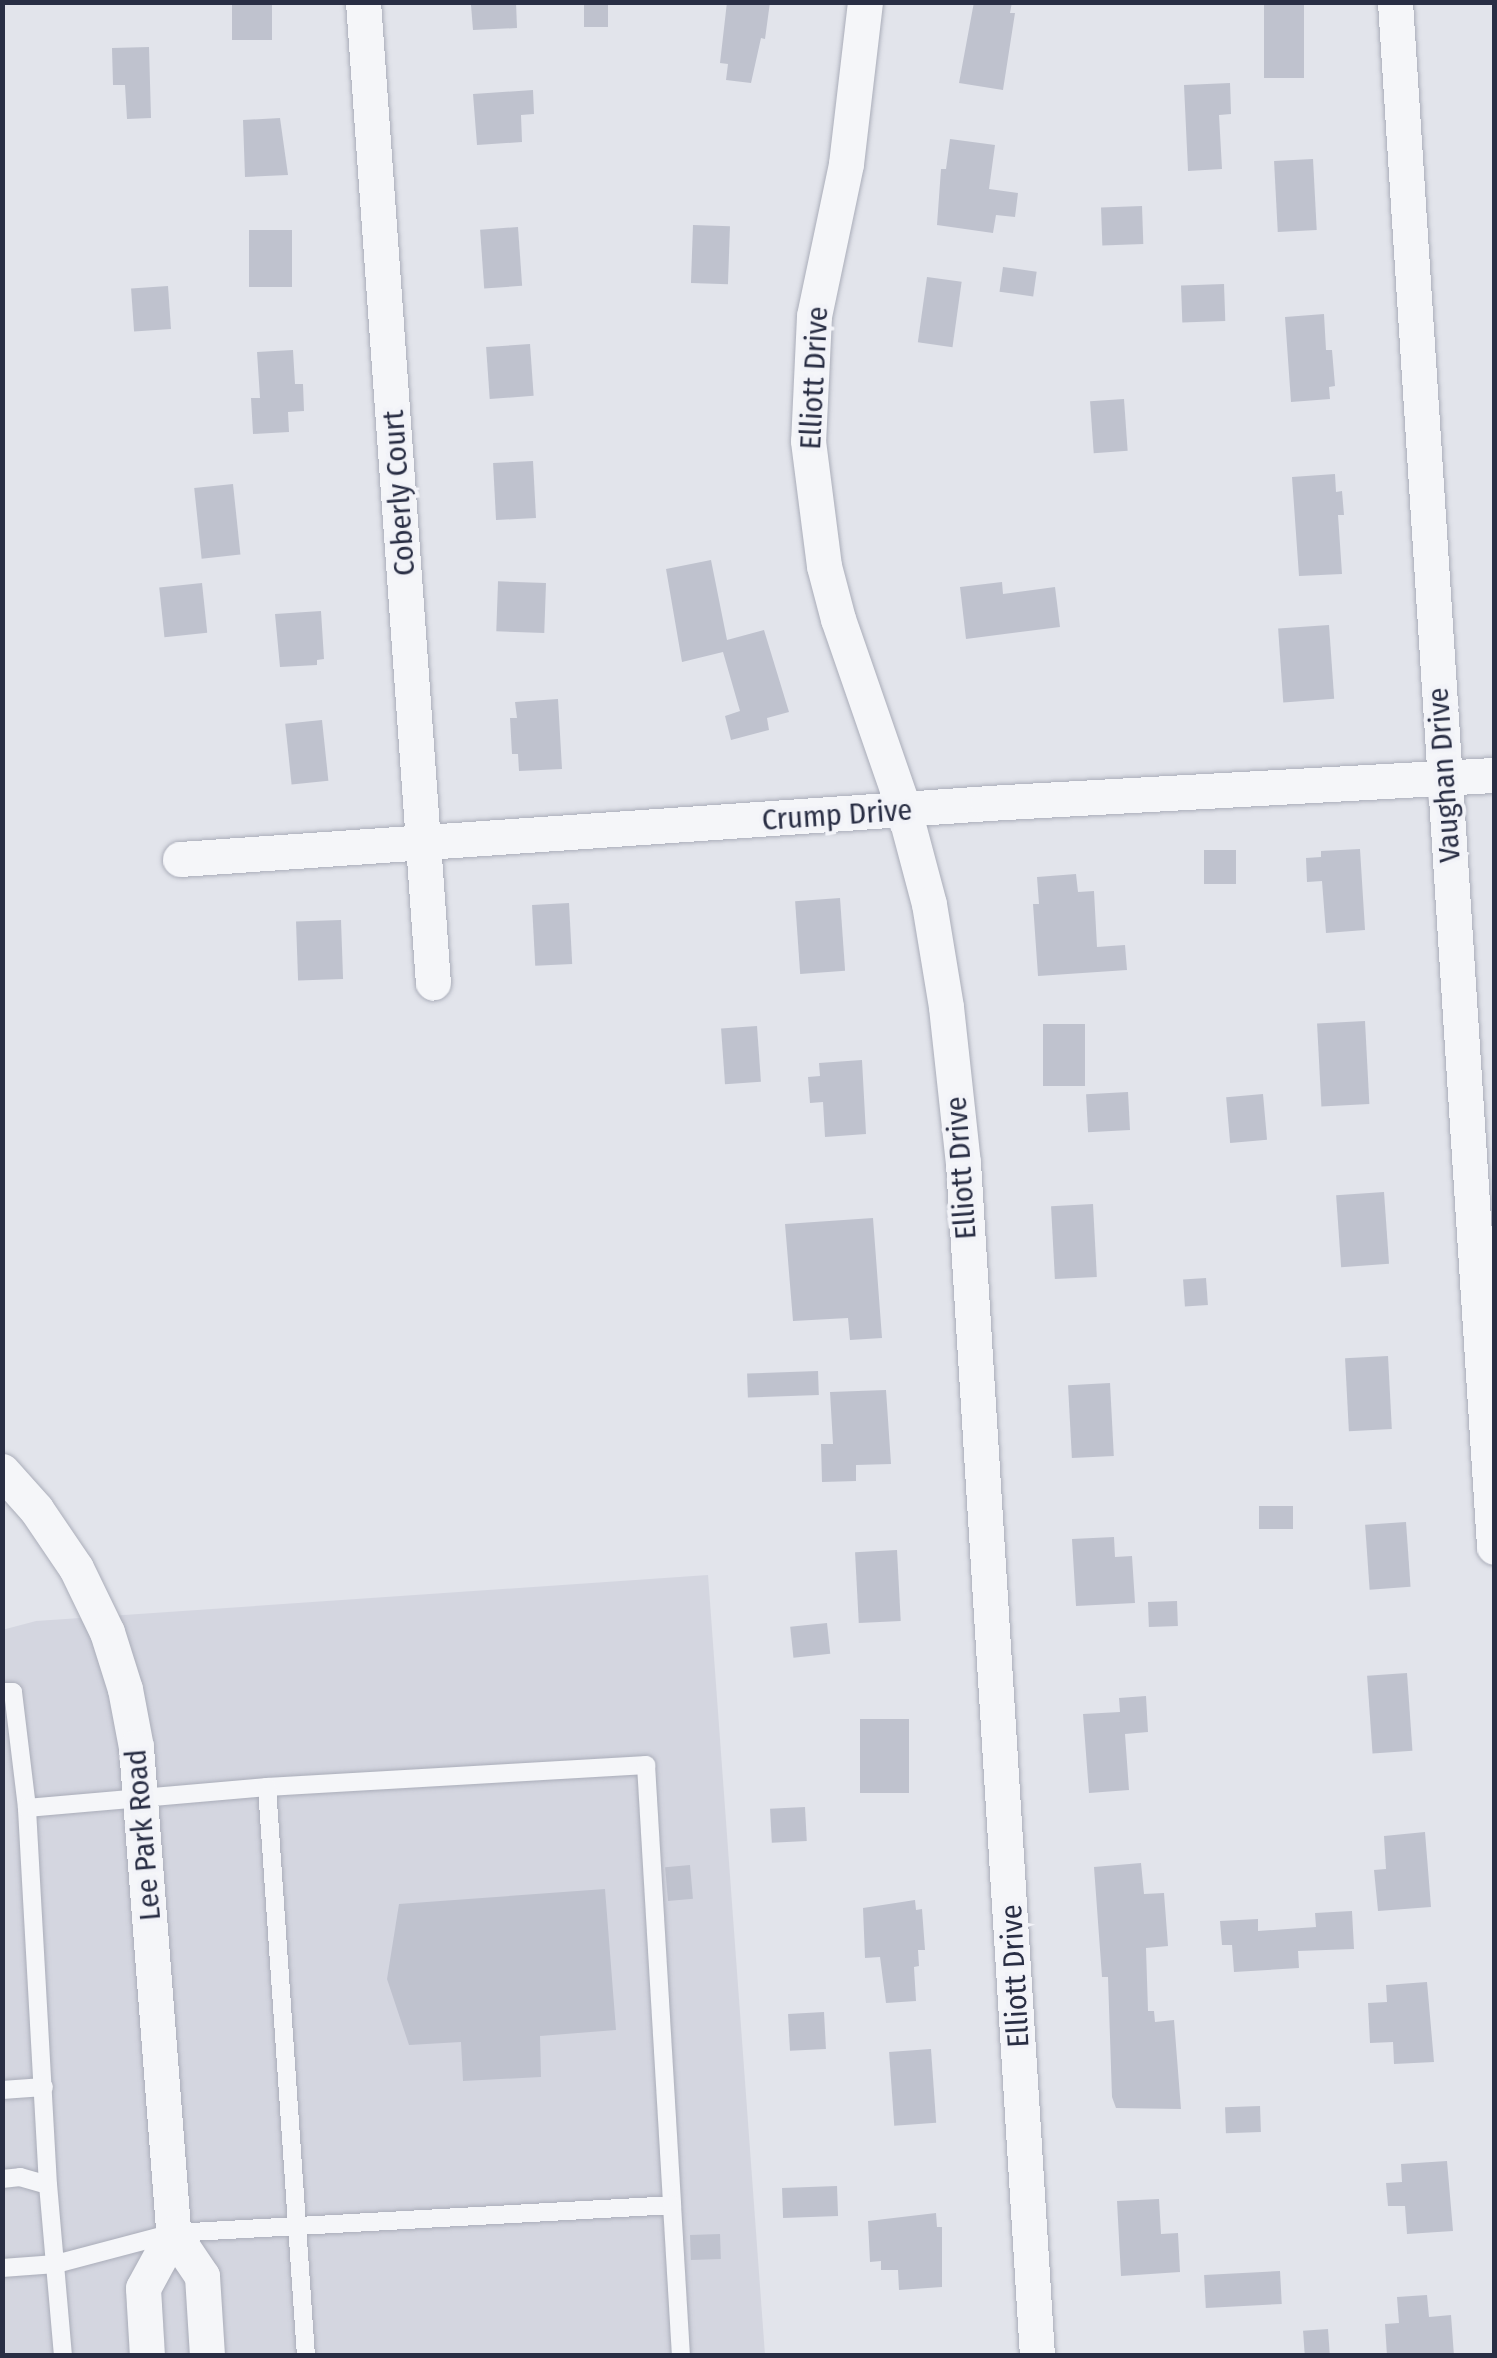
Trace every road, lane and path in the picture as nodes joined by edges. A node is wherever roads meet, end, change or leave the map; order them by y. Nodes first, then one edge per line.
1 (363, 2) edge
2 (865, 2) edge
3 (1395, 2) edge
4 (1494, 775) edge
5 (1444, 778) junction
6 (904, 810) junction
7 (423, 845) junction
8 (180, 859) dead end
9 (433, 983) dead end
10 (2, 1471) edge
11 (1494, 1547) edge
12 (2, 1692) edge
13 (267, 1787) junction
14 (140, 1797) junction
15 (27, 1808) junction
16 (44, 2087) junction
17 (2, 2090) edge
18 (2, 2178) edge
19 (48, 2186) junction
20 (672, 2206) junction
21 (297, 2227) junction
22 (173, 2233) junction
23 (56, 2264) junction
24 (2, 2268) edge
25 (63, 2356) edge
26 (148, 2356) edge
27 (207, 2356) edge
28 (306, 2356) edge
29 (681, 2356) edge
30 (1038, 2356) edge

1 - 7 street, Coberly Court
2 - 6 street, Elliott Drive
3 - 5 street, Vaughan Drive
4 - 5 street, Crump Drive
5 - 6 street, Crump Drive
5 - 11 street, Vaughan Drive
6 - 7 street, Crump Drive
6 - 30 street, Elliott Drive
7 - 8 street, Crump Drive
7 - 9 street, Coberly Court
10 - 14 street, Lee Park Road
12 - 15 lane
13 - 14 lane
13 - 20 lane
13 - 21 lane
14 - 15 lane
14 - 22 street, Lee Park Road
15 - 16 lane
16 - 17 lane
16 - 19 lane
18 - 19 lane
19 - 23 lane
20 - 21 lane
20 - 29 lane
21 - 22 lane
21 - 28 lane
22 - 23 lane
22 - 26 street
22 - 27 street, Lee Park Road
23 - 24 lane
23 - 25 lane

